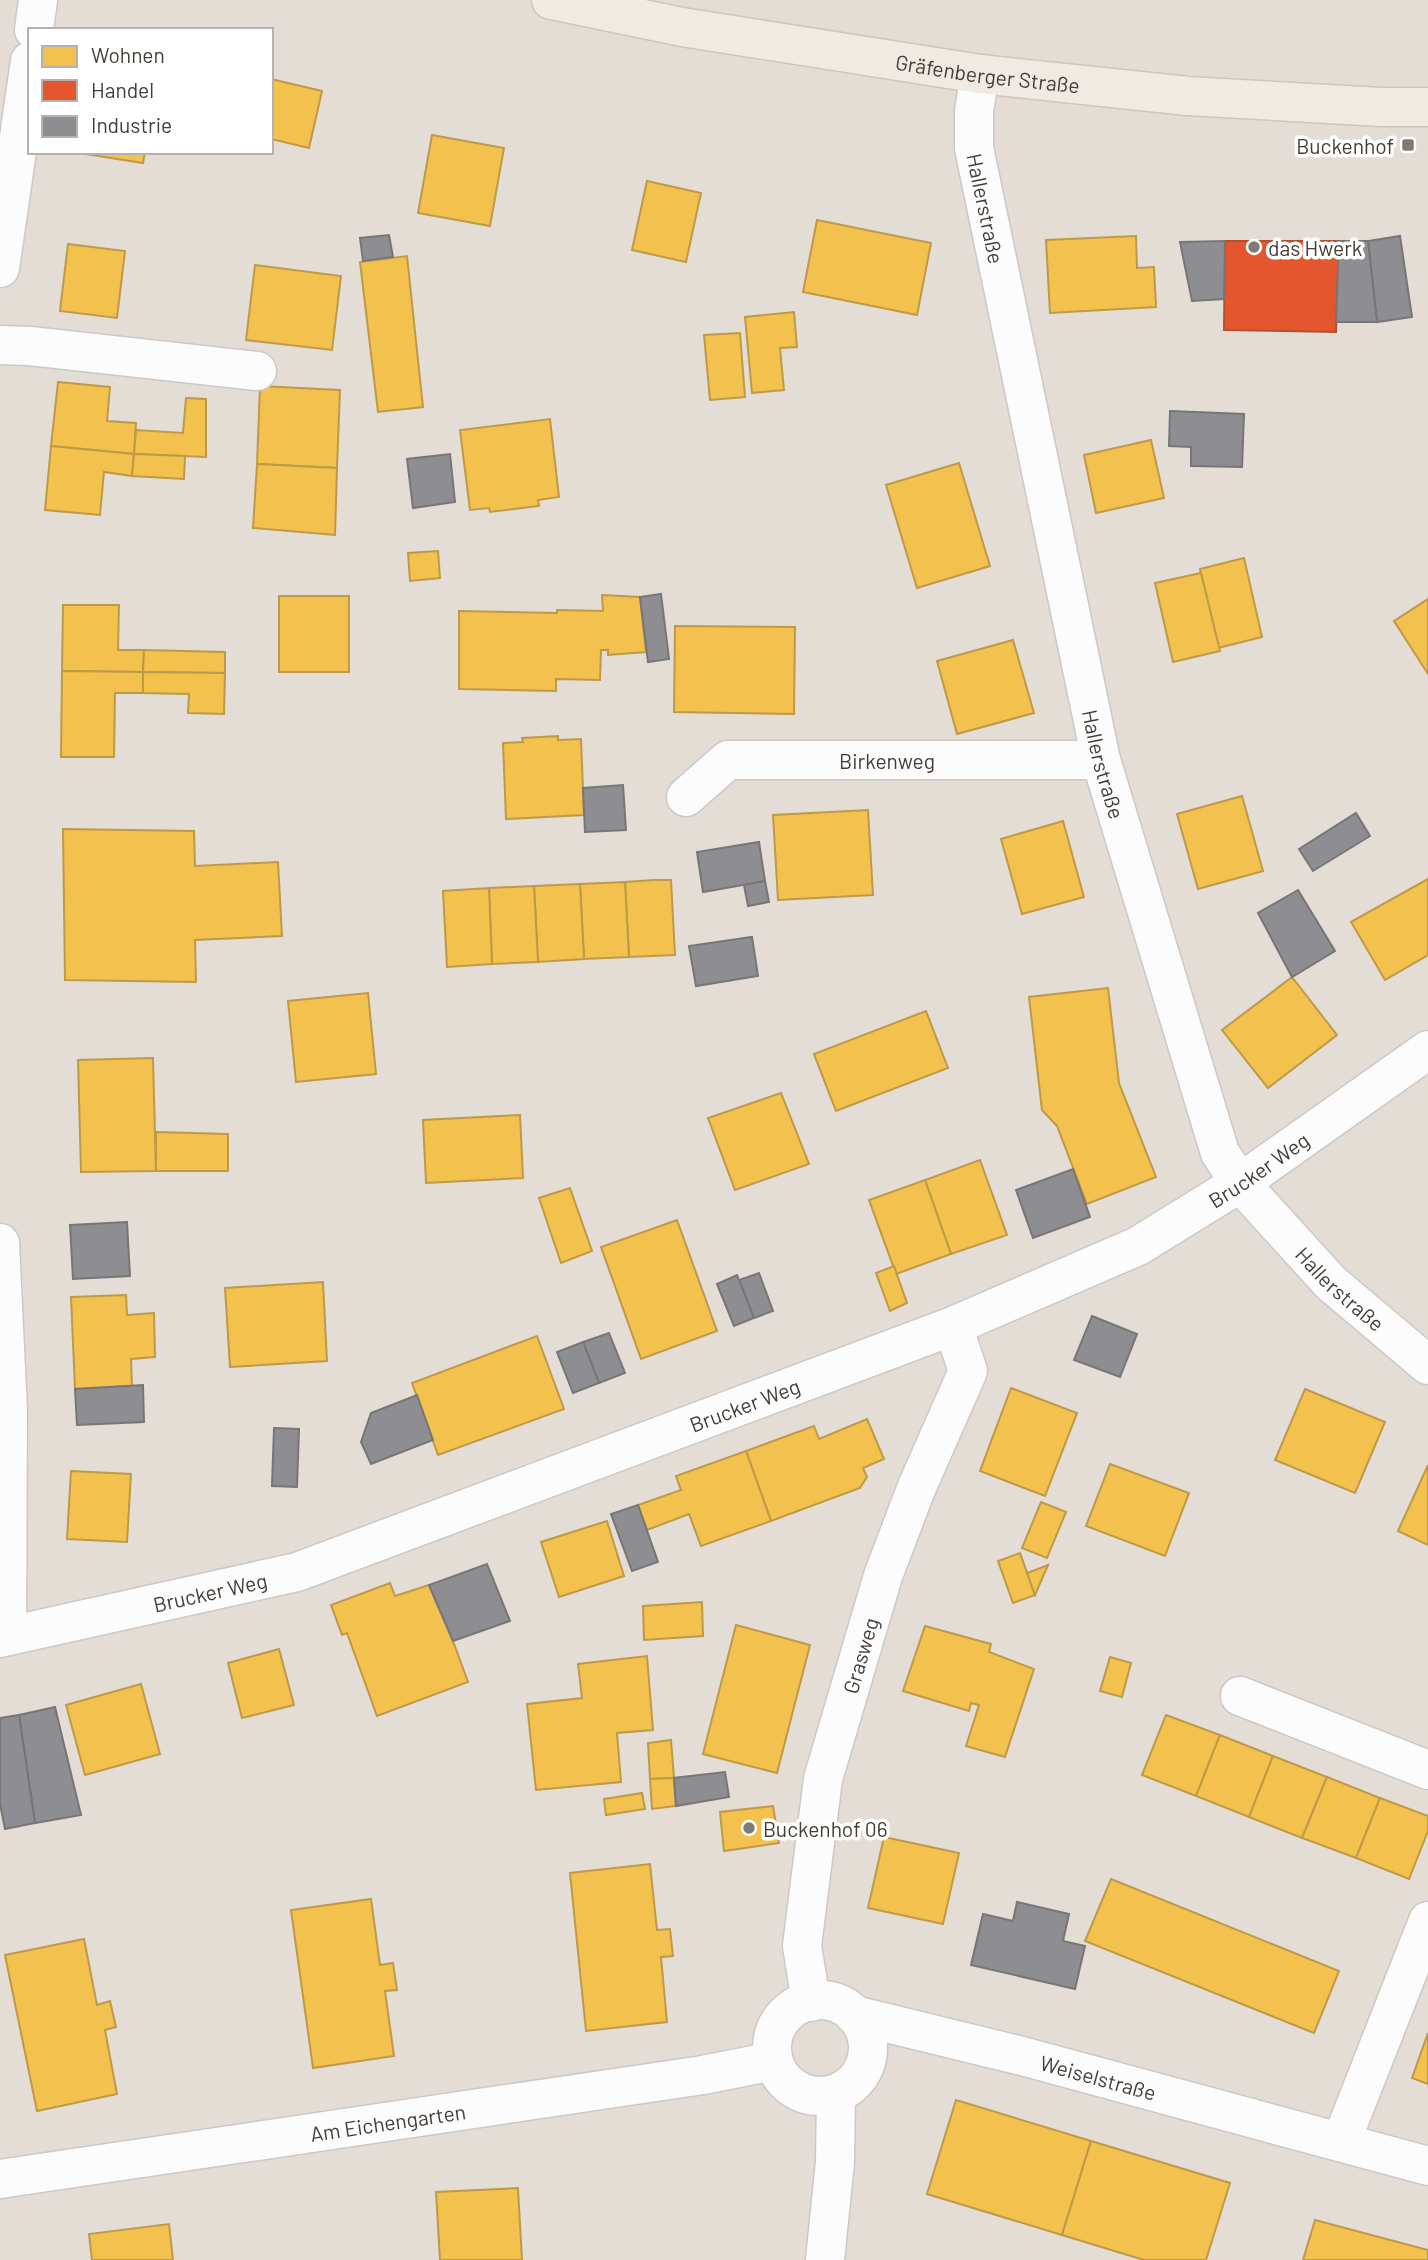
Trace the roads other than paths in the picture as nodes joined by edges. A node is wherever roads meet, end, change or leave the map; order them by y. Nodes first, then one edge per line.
1 (38, 0) edge
2 (551, 0) edge
3 (34, 28) edge
4 (980, 74) junction
5 (28, 75) edge
6 (1428, 107) edge
7 (0, 268) edge
8 (0, 345) edge
9 (257, 371) dead end
10 (1101, 760) junction
11 (686, 797) dead end
12 (1428, 1050) edge
13 (1240, 1183) junction
14 (0, 1243) edge
15 (953, 1326) junction
16 (1428, 1365) edge
17 (4, 1637) edge
18 (1240, 1696) dead end
19 (1428, 1770) edge
20 (1428, 1921) edge
21 (811, 2002) junction
22 (854, 2015) junction
23 (773, 2061) junction
24 (836, 2094) junction
25 (1341, 2141) junction
26 (1428, 2166) edge
27 (0, 2179) edge
28 (825, 2260) edge

1 - 3 street
2 - 4 main road, Gräfenberger Straße
4 - 6 main road, Gräfenberger Straße
4 - 10 street, Hallerstraße
5 - 7 street
8 - 9 street
10 - 11 street, Birkenweg
10 - 13 street, Hallerstraße
12 - 13 street, Brucker Weg
13 - 15 street, Brucker Weg
13 - 16 street, Hallerstraße
14 - 17 street
15 - 17 street, Brucker Weg
15 - 21 street, Grasweg
18 - 19 street
20 - 25 street
21 - 22 street
21 - 23 street
22 - 24 street
22 - 25 street, Weiselstraße
23 - 24 street
23 - 27 street, Am Eichengarten
24 - 28 street
25 - 26 street, Weiselstraße

